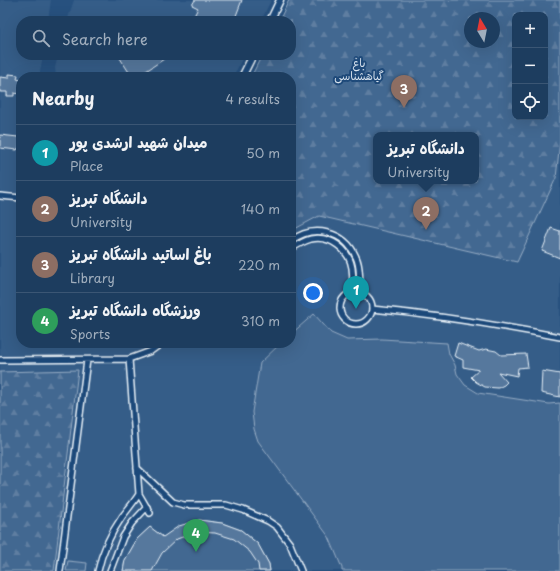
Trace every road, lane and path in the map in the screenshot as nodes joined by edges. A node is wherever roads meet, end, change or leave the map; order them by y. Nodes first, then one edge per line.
1 (280, 0) edge
2 (272, 16) edge
3 (250, 60) edge
4 (244, 72) edge
5 (0, 196) edge
6 (16, 198) edge
7 (296, 238) edge
8 (296, 246) edge
9 (352, 293) junction
10 (362, 293) junction
11 (372, 309) junction
12 (560, 337) edge
13 (155, 348) edge
14 (0, 360) edge
15 (88, 360) junction
16 (129, 360) junction
17 (137, 468) junction
18 (139, 494) junction
19 (147, 507) junction
20 (150, 513) dead end
21 (60, 571) edge
22 (98, 571) edge
23 (110, 571) edge
24 (301, 571) edge

1 - 2 street
3 - 4 street
5 - 6 street
7 - 10 street
8 - 9 street
9 - 10 street
9 - 11 street
10 - 11 street
11 - 12 street
13 - 16 street
14 - 15 street
15 - 16 street
15 - 21 street
16 - 17 street
17 - 18 street
17 - 24 street
18 - 19 street
18 - 22 street
19 - 20 street
19 - 23 street

